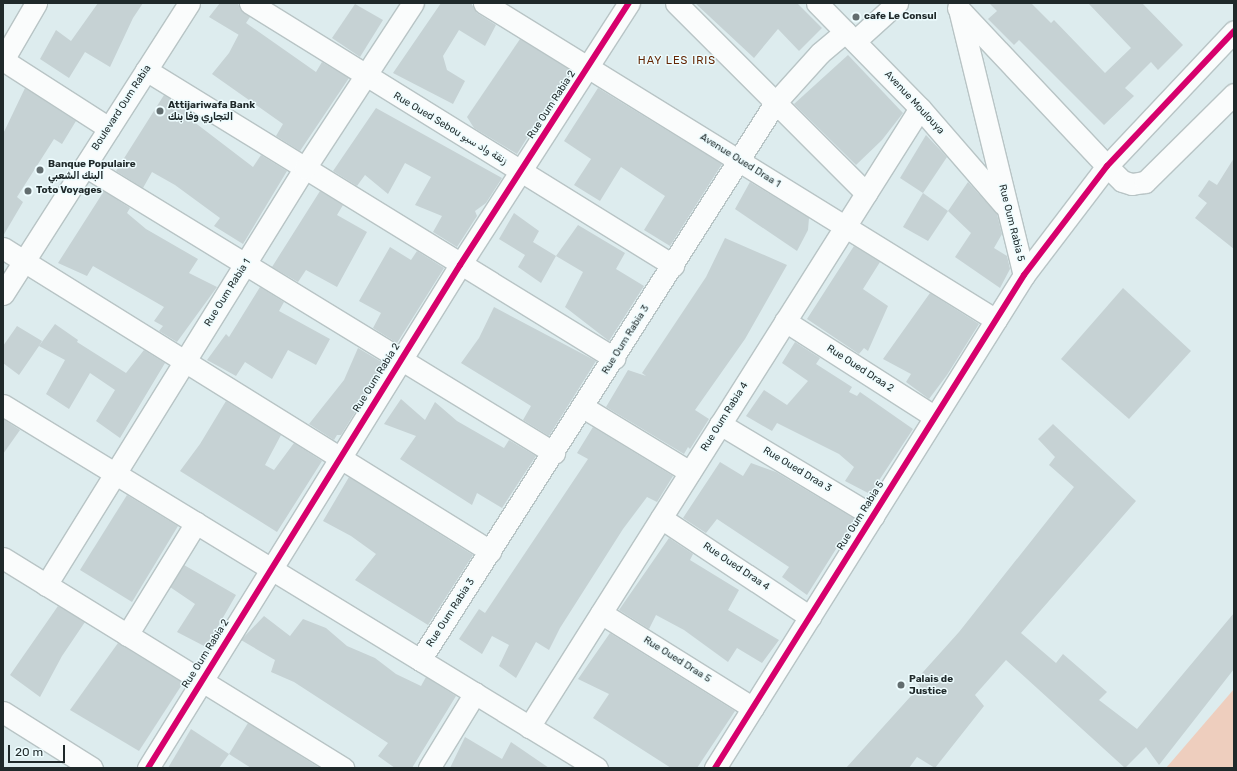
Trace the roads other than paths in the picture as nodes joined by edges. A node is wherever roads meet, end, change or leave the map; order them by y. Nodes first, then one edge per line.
1 (36, 3) edge
2 (188, 3) edge
3 (250, 3) edge
4 (413, 3) edge
5 (484, 3) edge
6 (629, 3) edge
7 (676, 3) edge
8 (817, 3) edge
9 (897, 3) edge
10 (956, 5) edge
11 (1234, 31) edge
12 (850, 36) junction
13 (3, 60) edge
14 (588, 67) junction
15 (146, 70) junction
16 (365, 77) junction
17 (1234, 94) edge
18 (775, 103) junction
19 (920, 108) junction
20 (109, 128) junction
21 (739, 161) junction
22 (85, 166) junction
23 (1107, 166) junction
24 (305, 168) junction
25 (521, 172) junction
26 (866, 193) junction
27 (1006, 207) junction
28 (845, 226) junction
29 (3, 248) edge
30 (23, 263) junction
31 (246, 265) junction
32 (460, 265) junction
33 (673, 265) junction
34 (1024, 275) junction
35 (3, 294) edge
36 (996, 320) junction
37 (785, 321) junction
38 (614, 358) junction
39 (401, 360) junction
40 (185, 362) junction
41 (3, 404) edge
42 (583, 407) junction
43 (935, 417) junction
44 (720, 424) junction
45 (554, 453) junction
46 (339, 458) junction
47 (116, 472) junction
48 (690, 472) junction
49 (873, 516) junction
50 (661, 518) junction
51 (196, 523) junction
52 (490, 551) junction
53 (3, 558) edge
54 (272, 569) junction
55 (46, 585) junction
56 (601, 613) junction
57 (810, 616) junction
58 (128, 635) junction
59 (420, 660) junction
60 (201, 681) junction
61 (475, 693) junction
62 (753, 708) junction
63 (3, 712) edge
64 (529, 727) junction
65 (92, 768) edge
66 (148, 768) edge
67 (343, 768) edge
68 (429, 768) edge
69 (597, 768) edge
70 (715, 768) edge

1 - 13 street
2 - 15 street, Boulevard Oum Rabia
3 - 16 street, Rue Oued Sebou زنقة واد سبو
4 - 16 street, Rue Oum Rabia 1
5 - 14 street, Avenue Oued Draa 1
6 - 14 street, Rue Oum Rabia 2
7 - 18 street
8 - 12 street, Avenue Moulouya
9 - 12 street, Rue Oum Rabia 3
10 - 23 street
10 - 27 street, Rue Oum Rabia 5
11 - 23 street
12 - 18 street, Rue Oum Rabia 3
12 - 19 street, Avenue Moulouya
13 - 20 street
14 - 21 street, Avenue Oued Draa 1
14 - 25 street, Rue Oum Rabia 2
15 - 20 street, Boulevard Oum Rabia
15 - 24 street
16 - 24 street, Rue Oum Rabia 1
16 - 25 street, Rue Oued Sebou زنقة واد سبو
17 - 23 street
18 - 21 street, Rue Oum Rabia 3
18 - 26 street
19 - 26 street, Rue Oum Rabia 4
19 - 27 street, Avenue Moulouya
20 - 22 street, Boulevard Oum Rabia
21 - 28 street, Avenue Oued Draa 1
21 - 33 street, Rue Oum Rabia 3
22 - 30 street, Boulevard Oum Rabia
22 - 31 street
23 - 34 street
24 - 31 street, Rue Oum Rabia 1
24 - 32 street
25 - 32 street, Rue Oum Rabia 2
25 - 33 street, Rue Oued Sebou زنقة واد سبو
26 - 28 street, Rue Oum Rabia 4
27 - 34 street, Rue Oum Rabia 5
28 - 36 street, Avenue Oued Draa 1
28 - 37 street, Rue Oum Rabia 4
29 - 30 street
30 - 35 street, Boulevard Oum Rabia
30 - 40 street
31 - 39 street
31 - 40 street, Rue Oum Rabia 1
32 - 38 street
32 - 39 street, Rue Oum Rabia 2
33 - 38 street, Rue Oum Rabia 3
34 - 36 street, Rue Oum Rabia 5
36 - 43 street, Rue Oum Rabia 5
37 - 43 street, Rue Oued Draa 2
37 - 44 street, Rue Oum Rabia 4
38 - 42 street, Rue Oum Rabia 3
39 - 45 street
39 - 46 street, Rue Oum Rabia 2
40 - 46 street
40 - 47 street, Rue Oum Rabia 1
41 - 47 street
42 - 45 street, Rue Oum Rabia 3
42 - 48 street
43 - 49 street, Rue Oum Rabia 5
44 - 48 street, Rue Oum Rabia 4
44 - 49 street, Rue Oued Draa 3
45 - 52 street, Rue Oum Rabia 3
46 - 52 street
46 - 54 street, Rue Oum Rabia 2
47 - 51 street
47 - 55 street, Rue Oum Rabia 1
48 - 50 street, Rue Oum Rabia 4
49 - 57 street, Rue Oum Rabia 5
50 - 56 street, Rue Oum Rabia 4
50 - 57 street, Rue Oued Draa 4
51 - 54 street
51 - 58 street
52 - 59 street, Rue Oum Rabia 3
53 - 55 street
54 - 59 street
54 - 60 street, Rue Oum Rabia 2
55 - 58 street
56 - 62 street, Rue Oued Draa 5
56 - 64 street, Rue Oum Rabia 4
57 - 62 street, Rue Oum Rabia 5
58 - 60 street
59 - 61 street
60 - 66 street, Rue Oum Rabia 2
60 - 67 street
61 - 64 street
61 - 68 street
62 - 70 street, Rue Oum Rabia 5
63 - 65 street
64 - 69 street

